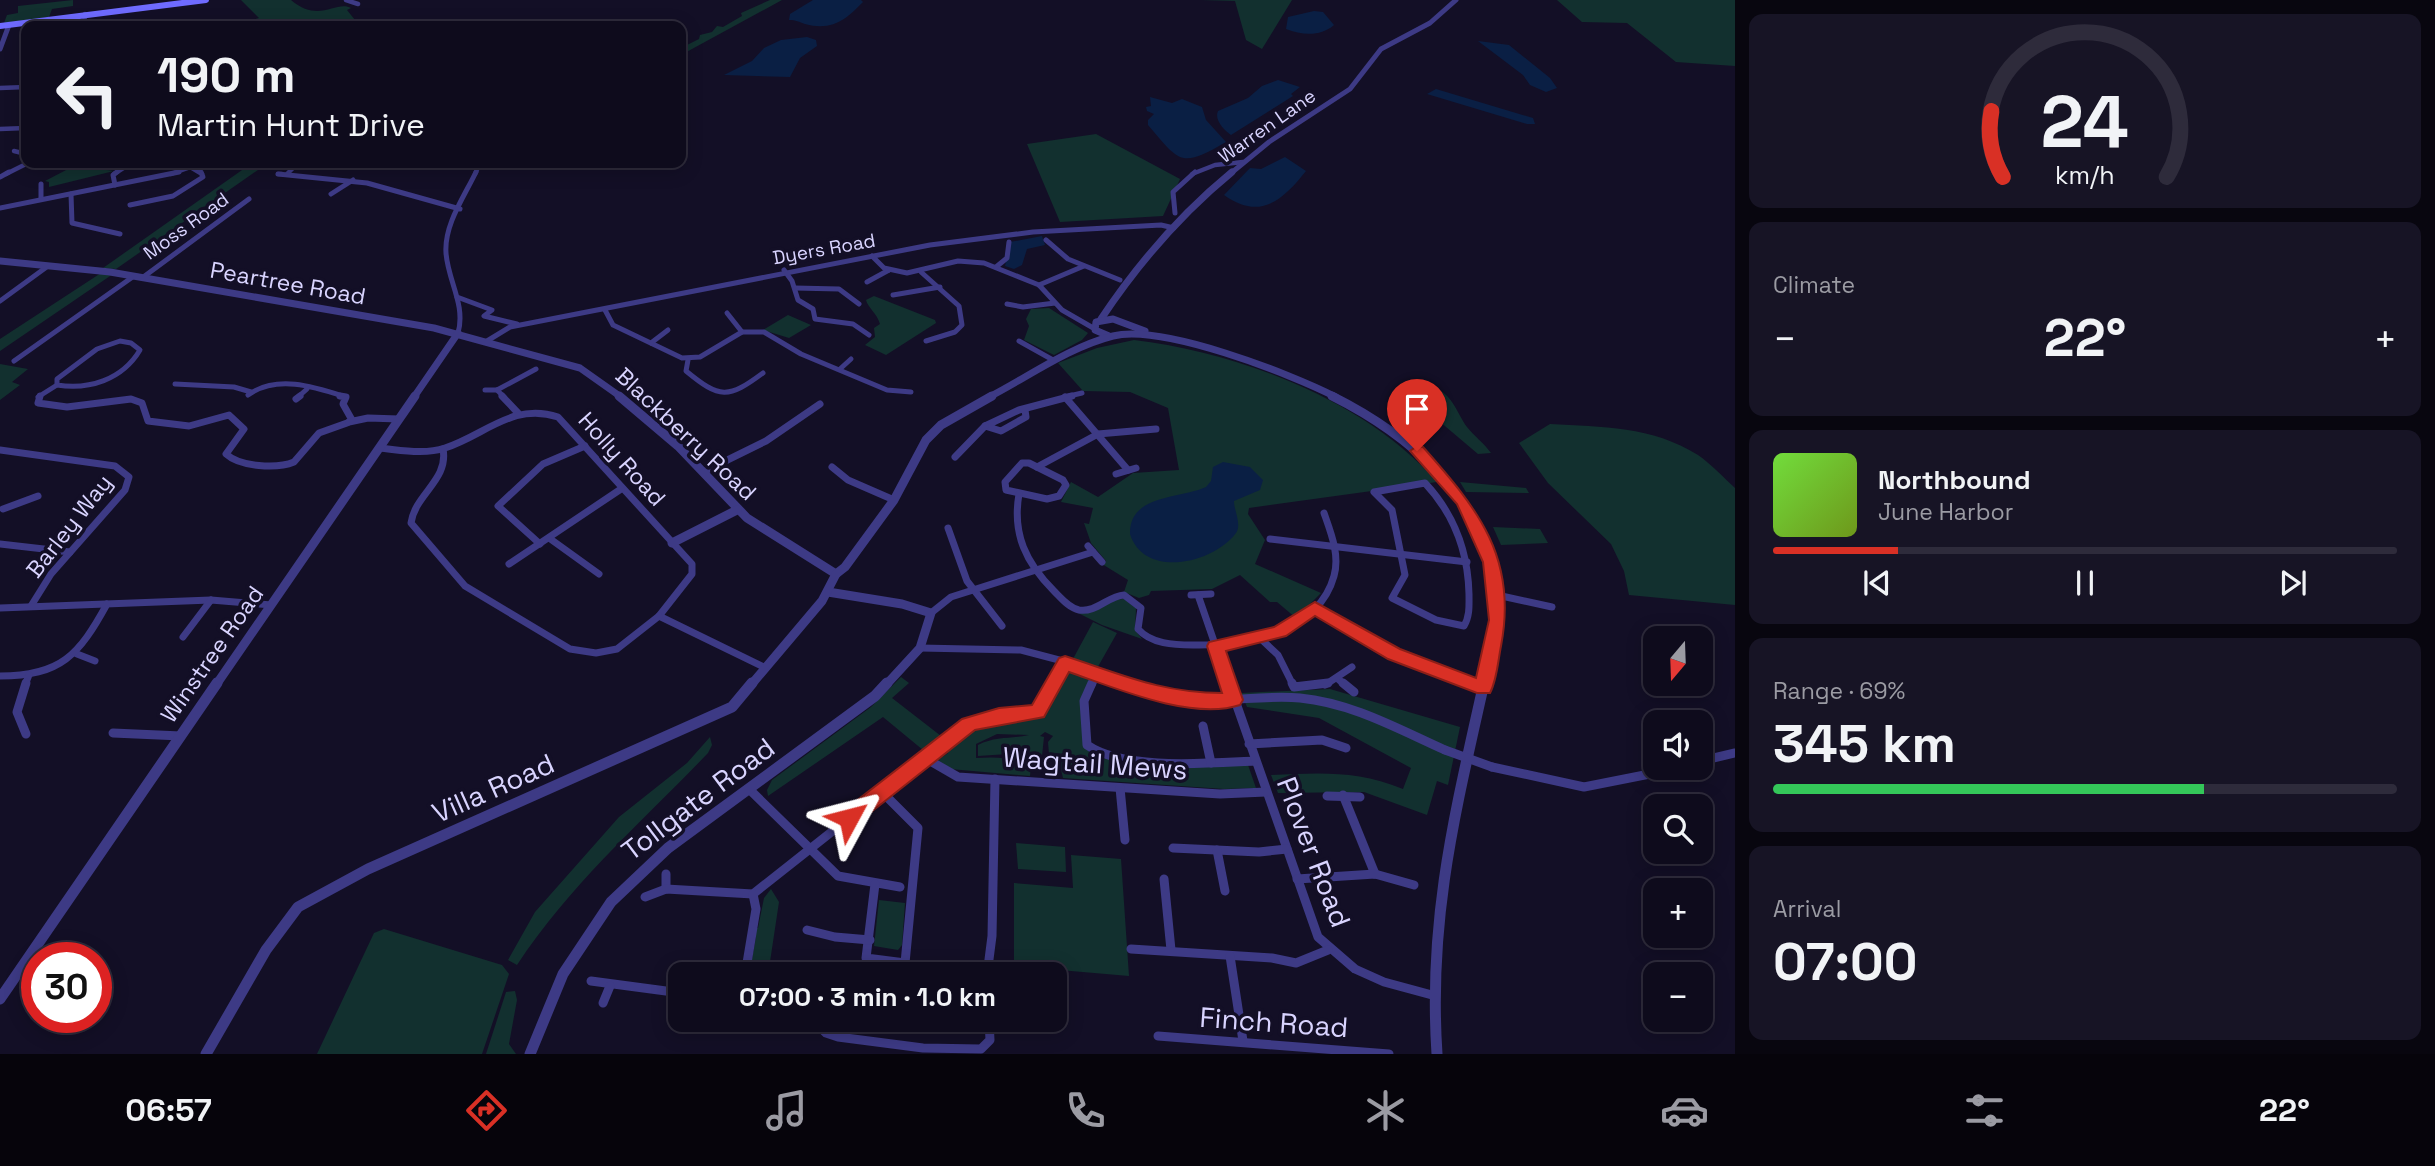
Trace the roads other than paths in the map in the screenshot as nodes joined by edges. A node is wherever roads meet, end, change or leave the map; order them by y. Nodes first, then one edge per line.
1 (206, 0) edge
2 (346, 0) edge
3 (1456, 0) edge
4 (358, 4) dead end
5 (85, 14) junction
6 (41, 21) edge
7 (84, 21) edge
8 (21, 24) edge
9 (0, 26) edge
10 (9, 26) junction
11 (0, 49) edge
12 (21, 86) edge
13 (0, 88) edge
14 (0, 128) edge
15 (21, 128) edge
16 (14, 152) dead end
17 (21, 154) edge
18 (1243, 162) junction
19 (21, 166) edge
20 (124, 168) edge
21 (192, 168) joint
22 (293, 168) edge
23 (478, 168) edge
24 (278, 174) dead end
25 (287, 174) junction
26 (0, 177) edge
27 (352, 180) junction
28 (41, 184) dead end
29 (114, 185) junction
30 (71, 194) junction
31 (331, 194) dead end
32 (41, 199) junction
33 (249, 199) dead end
34 (130, 205) dead end
35 (0, 208) edge
36 (460, 209) junction
37 (1175, 213) dead end
38 (1174, 228) junction
39 (120, 234) dead end
40 (1046, 240) dead end
41 (1009, 242) dead end
42 (872, 256) junction
43 (0, 261) edge
44 (48, 266) junction
45 (1084, 266) junction
46 (996, 267) junction
47 (784, 270) junction
48 (889, 270) junction
49 (921, 272) junction
50 (138, 277) junction
51 (1120, 280) dead end
52 (867, 282) dead end
53 (1039, 285) junction
54 (795, 288) junction
55 (940, 288) junction
56 (893, 295) dead end
57 (457, 297) junction
58 (1114, 300) junction
59 (0, 301) edge
60 (1055, 303) junction
61 (859, 304) dead end
62 (1010, 307) dead end
63 (605, 310) junction
64 (727, 313) dead end
65 (1073, 316) junction
66 (1100, 320) junction
67 (1119, 321) junction
68 (521, 325) junction
69 (668, 330) dead end
70 (1095, 330) junction
71 (742, 332) junction
72 (458, 333) junction
73 (1124, 334) junction
74 (869, 335) dead end
75 (1113, 337) junction
76 (1163, 338) junction
77 (487, 341) junction
78 (926, 341) dead end
79 (651, 343) junction
80 (1090, 343) junction
81 (1017, 349) dead end
82 (688, 359) junction
83 (851, 359) dead end
84 (1053, 360) junction
85 (14, 361) dead end
86 (536, 369) dead end
87 (840, 369) junction
88 (763, 373) dead end
89 (175, 384) dead end
90 (57, 385) junction
91 (307, 389) junction
92 (485, 390) dead end
93 (497, 390) junction
94 (911, 392) dead end
95 (1083, 393) dead end
96 (1065, 397) junction
97 (296, 399) dead end
98 (820, 404) dead end
99 (1025, 410) junction
100 (518, 413) junction
101 (399, 419) junction
102 (349, 422) junction
103 (985, 426) junction
104 (1156, 429) dead end
105 (1098, 434) junction
106 (585, 446) junction
107 (379, 448) junction
108 (443, 449) junction
109 (0, 450) edge
110 (955, 457) dead end
111 (832, 467) dead end
112 (1037, 467) junction
113 (1136, 468) dead end
114 (1128, 470) junction
115 (703, 472) junction
116 (1116, 474) dead end
117 (621, 489) junction
118 (1019, 494) junction
119 (37, 496) dead end
120 (894, 500) junction
121 (1, 509) edge
122 (737, 510) junction
123 (1324, 513) dead end
124 (948, 528) dead end
125 (549, 538) junction
126 (1270, 539) dead end
127 (672, 542) junction
128 (0, 544) edge
129 (540, 544) junction
130 (1336, 546) junction
131 (70, 552) junction
132 (1401, 554) junction
133 (1102, 562) dead end
134 (1467, 562) junction
135 (509, 564) dead end
136 (1035, 571) junction
137 (599, 574) dead end
138 (836, 574) junction
139 (972, 590) junction
140 (828, 592) junction
141 (1211, 594) dead end
142 (1497, 595) junction
143 (211, 600) junction
144 (107, 604) junction
145 (31, 606) junction
146 (271, 606) junction
147 (1552, 607) dead end
148 (0, 608) edge
149 (1315, 608) junction
150 (931, 613) junction
151 (659, 616) junction
152 (1002, 626) dead end
153 (183, 637) dead end
154 (1261, 639) junction
155 (1215, 646) junction
156 (920, 648) junction
157 (77, 654) junction
158 (95, 661) dead end
159 (1065, 663) junction
160 (1352, 667) dead end
161 (766, 668) junction
162 (29, 674) junction
163 (1096, 675) junction
164 (0, 676) edge
165 (1337, 678) junction
166 (1483, 688) junction
167 (1354, 692) dead end
168 (1234, 700) junction
169 (1203, 726) dead end
170 (113, 733) dead end
171 (26, 734) dead end
172 (181, 736) junction
173 (1249, 744) junction
174 (1346, 748) dead end
175 (1735, 754) edge
176 (925, 758) junction
177 (1713, 759) edge
178 (1255, 761) junction
179 (1211, 763) junction
180 (1643, 775) edge
181 (995, 779) junction
182 (1120, 788) junction
183 (749, 789) junction
184 (882, 792) junction
185 (1266, 792) junction
186 (1343, 795) junction
187 (1327, 796) dead end
188 (1360, 797) dead end
189 (1125, 841) dead end
190 (811, 848) junction
191 (1173, 848) dead end
192 (1287, 849) junction
193 (1217, 850) junction
194 (666, 874) dead end
195 (1375, 874) junction
196 (1164, 879) dead end
197 (1297, 879) junction
198 (874, 884) junction
199 (1414, 885) dead end
200 (900, 887) dead end
201 (666, 889) junction
202 (1225, 891) dead end
203 (753, 894) junction
204 (645, 897) dead end
205 (807, 930) dead end
206 (870, 940) junction
207 (1131, 949) dead end
208 (1171, 950) junction
209 (1328, 950) junction
210 (1230, 956) junction
211 (747, 962) edge
212 (989, 962) edge
213 (591, 981) dead end
214 (610, 986) junction
215 (668, 992) edge
216 (1432, 995) junction
217 (0, 999) edge
218 (603, 1003) dead end
219 (825, 1032) edge
220 (990, 1032) edge
221 (1158, 1036) dead end
222 (1243, 1041) junction
223 (1386, 1050) edge
224 (206, 1054) edge
225 (530, 1054) edge
226 (1437, 1054) edge

1 - 5 main road
2 - 4 street
3 - 18 street, Warren Lane
5 - 6 main road
5 - 7 street
8 - 10 main road
9 - 10 main road
10 - 11 street
12 - 13 street
14 - 15 street
16 - 17 street
18 - 37 street
18 - 38 street, Warren Lane
19 - 26 street
20 - 29 street
21 - 29 street
21 - 34 street
22 - 25 street
23 - 36 street
24 - 25 street
25 - 27 street
27 - 31 street
27 - 36 street
28 - 32 street
29 - 30 street
30 - 32 street
30 - 39 street
32 - 35 street
33 - 50 street, Moss Road
36 - 57 street
38 - 42 street, Dyers Road
38 - 58 street, Warren Lane
40 - 45 street
41 - 46 street
42 - 47 street, Dyers Road
42 - 48 street
43 - 44 street, Peartree Road
44 - 50 street, Peartree Road
44 - 59 street
45 - 51 street
45 - 53 street
46 - 49 street
46 - 53 street
47 - 54 street
47 - 63 street, Dyers Road
48 - 49 street
48 - 52 street
49 - 55 street
50 - 72 street, Peartree Road
50 - 85 street, Moss Road
53 - 60 street
54 - 61 street
54 - 74 street
55 - 56 street
55 - 78 street
57 - 68 street
57 - 72 street
58 - 66 street, Warren Lane
58 - 67 street
60 - 62 street
60 - 65 street
63 - 68 street, Dyers Road
63 - 79 street
64 - 71 street
65 - 66 street
65 - 70 street
66 - 67 street
66 - 70 street, Warren Lane
67 - 73 street
67 - 76 street
68 - 77 street, Dyers Road
69 - 79 street
70 - 75 street
70 - 80 street, Warren Lane
71 - 82 street
71 - 87 street
72 - 77 street, Blackberry Road
72 - 101 street, Winstree Road
73 - 75 street
73 - 76 street
75 - 80 street
76 - 142 street
77 - 115 street, Blackberry Road
79 - 82 street
80 - 84 street
81 - 84 street
82 - 88 street
83 - 87 street
84 - 120 street
86 - 93 street
87 - 94 street
89 - 91 street
90 - 90 street
90 - 102 street
91 - 97 street
91 - 102 street
92 - 93 street
93 - 100 street
95 - 96 street
96 - 99 street
96 - 105 street
98 - 115 street
99 - 103 street
99 - 103 street
100 - 106 street, Holly Road
100 - 108 street, Holly Road
101 - 102 street
101 - 107 street, Winstree Road
103 - 110 street
104 - 105 street
105 - 112 street
105 - 114 street
106 - 117 street, Holly Road
106 - 129 street
107 - 108 street, Holly Road
107 - 146 street, Winstree Road
108 - 151 street, Holly Road
109 - 131 street, Barley Way
111 - 120 street
112 - 118 street
112 - 118 street
113 - 114 street
114 - 116 street
115 - 122 street, Blackberry Road
117 - 125 street
117 - 127 street, Holly Road
118 - 136 street
119 - 121 street
120 - 138 street
122 - 127 street
122 - 138 street, Blackberry Road
123 - 130 street
124 - 139 street
125 - 129 street
125 - 137 street
126 - 130 street
127 - 151 street, Holly Road
128 - 131 street
129 - 135 street
130 - 132 street
130 - 149 street
131 - 145 street, Barley Way
132 - 134 street
132 - 134 street
132 - 134 street
133 - 136 street
136 - 139 street
136 - 155 street
138 - 140 street
139 - 150 street
139 - 152 street
140 - 150 street
140 - 161 street, Villa Road
141 - 155 street, Plover Road
142 - 147 street
142 - 166 street
143 - 144 street
143 - 146 street
143 - 153 street
144 - 145 street
144 - 157 street
145 - 148 street
146 - 172 street, Winstree Road
149 - 154 street
149 - 166 street
150 - 156 street, Tollgate Road
151 - 161 street
154 - 155 street
154 - 165 street
155 - 168 street, Plover Road
156 - 159 street
156 - 183 street, Tollgate Road
157 - 158 street
157 - 162 street
159 - 163 street
159 - 176 street
160 - 165 street
161 - 224 street, Villa Road
162 - 164 street
162 - 171 street
163 - 168 street
163 - 179 street
165 - 167 street
166 - 216 street
168 - 173 street, Plover Road
168 - 180 street, bridge
169 - 179 street
170 - 172 street
172 - 217 street, Winstree Road
173 - 174 street
173 - 178 street, Plover Road
175 - 177 street
176 - 181 street, Wagtail Mews
176 - 184 street
178 - 179 street
178 - 185 street, Plover Road
181 - 182 street, Wagtail Mews
181 - 212 street
182 - 185 street, Wagtail Mews
182 - 189 street
183 - 190 street
183 - 225 street, Tollgate Road
184 - 190 street
184 - 206 street
185 - 192 street, Plover Road
186 - 187 street
186 - 188 street
186 - 195 street
190 - 198 street
190 - 203 street
191 - 193 street
192 - 193 street
192 - 197 street, Plover Road
193 - 202 street
194 - 201 street
195 - 197 street
195 - 199 street
196 - 208 street
197 - 209 street, Plover Road
198 - 200 street
198 - 206 street
201 - 203 street
201 - 204 street
203 - 211 street
205 - 206 street
207 - 208 street
208 - 210 street
209 - 210 street
209 - 216 street, Plover Road
210 - 222 street
213 - 214 street
214 - 215 street
214 - 218 street
216 - 226 street
219 - 220 street
221 - 222 street, Finch Road
222 - 223 street, Finch Road

